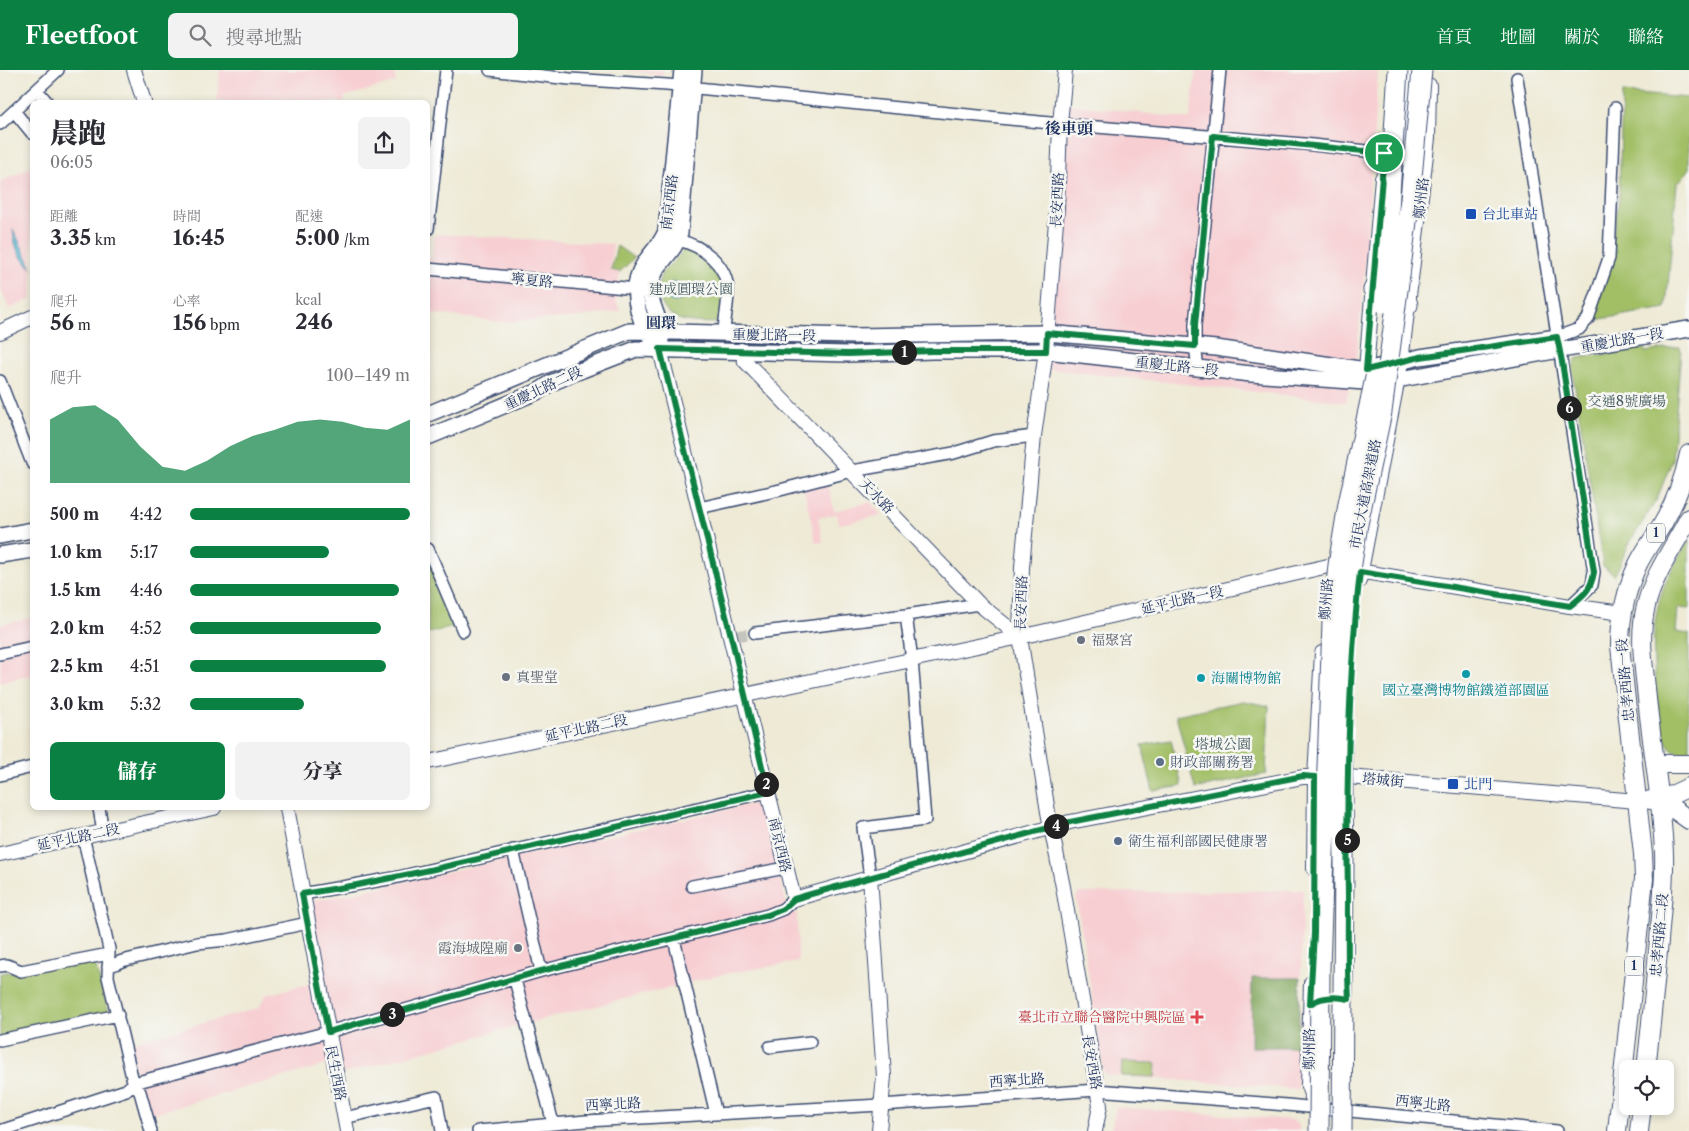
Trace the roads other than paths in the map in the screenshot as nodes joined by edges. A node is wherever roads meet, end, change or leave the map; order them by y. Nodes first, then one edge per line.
1 (58, 70) edge
2 (134, 70) edge
3 (446, 70) edge
4 (490, 70) edge
5 (682, 70) edge
6 (694, 70) edge
7 (1065, 70) edge
8 (1220, 70) edge
9 (1389, 70) edge
10 (1398, 70) edge
11 (1412, 70) edge
12 (1422, 70) edge
13 (1429, 70) edge
14 (1517, 78) dead end
15 (686, 87) junction
16 (37, 90) junction
17 (45, 100) edge
18 (143, 100) edge
19 (1615, 108) dead end
20 (14, 110) junction
21 (0, 124) edge
22 (1060, 124) junction
23 (30, 130) edge
24 (1213, 136) junction
25 (1384, 153) junction
26 (430, 211) edge
27 (678, 240) junction
28 (1393, 255) junction
29 (430, 269) edge
30 (636, 289) junction
31 (1373, 290) junction
32 (1408, 305) junction
33 (30, 317) edge
34 (1689, 329) edge
35 (647, 331) junction
36 (0, 332) edge
37 (662, 332) junction
38 (1047, 333) junction
39 (724, 334) junction
40 (1558, 343) junction
41 (1195, 346) junction
42 (660, 349) junction
43 (741, 350) junction
44 (1046, 351) junction
45 (1401, 362) junction
46 (1198, 368) junction
47 (1378, 376) junction
48 (0, 381) edge
49 (430, 413) edge
50 (430, 436) edge
51 (1034, 436) junction
52 (1689, 454) edge
53 (30, 458) edge
54 (852, 471) junction
55 (699, 508) junction
56 (1689, 518) edge
57 (30, 530) edge
58 (0, 536) edge
59 (30, 550) edge
60 (430, 554) edge
61 (0, 555) edge
62 (1328, 566) junction
63 (1360, 572) junction
64 (979, 604) junction
65 (1570, 606) junction
66 (1622, 613) junction
67 (906, 615) junction
68 (462, 631) dead end
69 (755, 633) tunnel mouth
70 (1020, 637) junction
71 (30, 647) edge
72 (0, 654) edge
73 (912, 660) junction
74 (745, 695) junction
75 (430, 762) edge
76 (1655, 764) junction
77 (1689, 764) edge
78 (30, 768) edge
79 (0, 775) edge
80 (1315, 777) junction
81 (1348, 777) junction
82 (1689, 788) edge
83 (768, 792) junction
84 (1343, 796) junction
85 (1661, 800) junction
86 (1637, 801) junction
87 (1325, 805) junction
88 (98, 810) edge
89 (205, 810) edge
90 (287, 810) edge
91 (1689, 820) edge
92 (1347, 822) junction
93 (1051, 828) junction
94 (1314, 828) junction
95 (103, 832) junction
96 (83, 836) junction
97 (513, 850) junction
98 (0, 854) edge
99 (785, 868) junction
100 (870, 876) junction
101 (692, 886) dead end
102 (302, 894) junction
103 (794, 899) junction
104 (1331, 913) junction
105 (308, 923) junction
106 (674, 939) junction
107 (109, 954) junction
108 (0, 966) edge
109 (108, 967) junction
110 (541, 971) junction
111 (515, 980) junction
112 (1349, 999) junction
113 (1310, 1004) junction
114 (118, 1015) junction
115 (328, 1032) junction
116 (0, 1040) edge
117 (810, 1042) dead end
118 (770, 1046) dead end
119 (1647, 1060) edge
120 (134, 1083) junction
121 (1098, 1090) junction
122 (881, 1105) junction
123 (1316, 1108) junction
124 (1349, 1111) junction
125 (716, 1114) junction
126 (1641, 1115) edge
127 (554, 1123) junction
128 (345, 1124) edge
129 (0, 1131) edge
130 (151, 1131) edge
131 (442, 1131) edge
132 (478, 1131) edge
133 (879, 1131) edge
134 (1095, 1131) edge
135 (1318, 1131) edge
136 (1332, 1131) edge
137 (1342, 1131) edge
138 (1348, 1131) edge
139 (1557, 1131) edge
140 (1617, 1131) edge
141 (1640, 1131) edge

1 - 16 street
2 - 18 street
3 - 26 street
4 - 15 street
5 - 15 main road, 南京西路
6 - 15 main road, 南京西路
7 - 22 street, 長安西路
8 - 24 street
9 - 25 street, 鄭州路
10 - 87 highway, 市民大道高架道路, bridge
11 - 28 highway
12 - 84 highway, 市民大道高架道路, bridge
13 - 32 street, 鄭州路
14 - 40 street
15 - 22 street
15 - 27 main road, 南京西路
15 - 30 main road, 南京西路
16 - 17 street
16 - 20 street
19 - 40 street
20 - 21 street
20 - 23 street
22 - 24 street
22 - 38 street, 長安西路
24 - 25 street
24 - 41 street
25 - 31 street, 鄭州路
27 - 37 main road, 南京西路
27 - 39 street, 南京西路
28 - 31 highway
28 - 32 highway
28 - 47 highway
29 - 30 street, 寧夏路
30 - 35 main road, 南京西路
31 - 47 street, 鄭州路
32 - 45 street, 鄭州路
33 - 36 street
34 - 40 main road, 重慶北路一段
35 - 37 main road, 重慶北路一段
35 - 42 main road, 南京西路
35 - 49 main road, 重慶北路二段
37 - 39 main road, 重慶北路一段
37 - 42 main road, 南京西路
38 - 39 main road, 重慶北路一段
38 - 41 main road, 重慶北路一段
38 - 44 street, 長安西路
40 - 45 main road, 重慶北路一段
40 - 47 main road, 重慶北路一段
40 - 65 street
41 - 46 street
41 - 47 main road, 重慶北路一段
42 - 43 main road, 重慶北路一段
42 - 50 main road, 重慶北路二段
42 - 55 street, 南京西路
43 - 44 main road, 重慶北路一段
43 - 54 street, 天水路
44 - 46 main road, 重慶北路一段
44 - 51 street, 長安西路
45 - 47 main road, 重慶北路一段
46 - 47 main road, 重慶北路一段
47 - 62 street, 鄭州路
47 - 63 street, 鄭州路
48 - 53 street
51 - 54 street
51 - 70 street, 長安西路
52 - 66 main road, 忠孝西路一段 / 1
54 - 55 street
54 - 64 street, 天水路
55 - 74 street, 南京西路
56 - 76 main road, 忠孝西路一段 / 1
57 - 58 main road
59 - 61 main road
60 - 68 street
62 - 63 street, 延平北路一段
62 - 70 street, 延平北路一段
62 - 80 street, 鄭州路
63 - 65 street, 延平北路一段
63 - 81 street, 鄭州路
64 - 67 street
64 - 70 street, 天水路
65 - 66 street, 延平北路一段
66 - 86 main road, 忠孝西路一段 / 1
67 - 69 street
67 - 73 street
70 - 73 street, 延平北路一段
70 - 93 street, 長安西路
71 - 72 street
73 - 74 street, 延平北路一段
73 - 100 street
74 - 75 street, 延平北路二段
74 - 83 street, 南京西路
76 - 77 main road
76 - 85 main road, 忠孝西路一段 / 1
78 - 79 street
80 - 81 street, 塔城街
80 - 93 street, 塔城街
80 - 94 street, 鄭州路
81 - 86 street, 塔城街
81 - 92 street, 鄭州路
82 - 85 main road
83 - 97 street
83 - 99 street, 南京西路
84 - 104 highway, bridge
84 - 137 highway, 市民大道高架道路, bridge
85 - 86 main road
85 - 91 main road
85 - 119 main road, 忠孝西路二段 / 1
86 - 140 main road, 忠孝西路二段 / 1
87 - 104 highway, bridge
87 - 135 highway, 市民大道高架道路, bridge
88 - 95 street
89 - 95 street, 延平北路二段
90 - 102 street, 民生西路
92 - 94 street
92 - 112 street, 鄭州路
93 - 100 street, 塔城街
93 - 121 street, 長安西路
94 - 113 street, 鄭州路
95 - 96 street, 延平北路二段
96 - 98 street, 延平北路二段
96 - 107 street
97 - 102 street
97 - 110 street
99 - 101 street
99 - 103 street, 南京西路
100 - 103 street
100 - 122 street
102 - 105 street, 民生西路
103 - 106 street
104 - 136 highway
105 - 109 street
105 - 115 street, 民生西路
106 - 110 street
106 - 125 street
107 - 108 street
107 - 109 street
109 - 114 street
110 - 111 street
111 - 115 street
111 - 127 street
112 - 113 street
112 - 124 street, 鄭州路
113 - 123 street, 鄭州路
114 - 116 street
114 - 120 street
115 - 120 street
115 - 128 street, 民生西路
117 - 118 street
120 - 129 street
120 - 130 street
121 - 122 street, 西寧北路
121 - 123 street, 西寧北路
121 - 134 street, 長安西路
122 - 125 street, 西寧北路
122 - 133 street
123 - 124 street, 西寧北路
123 - 135 street, 鄭州路
124 - 138 street, 鄭州路
124 - 139 street, 西寧北路
125 - 127 street, 西寧北路
126 - 141 main road
127 - 132 street, 西寧北路
128 - 131 street

